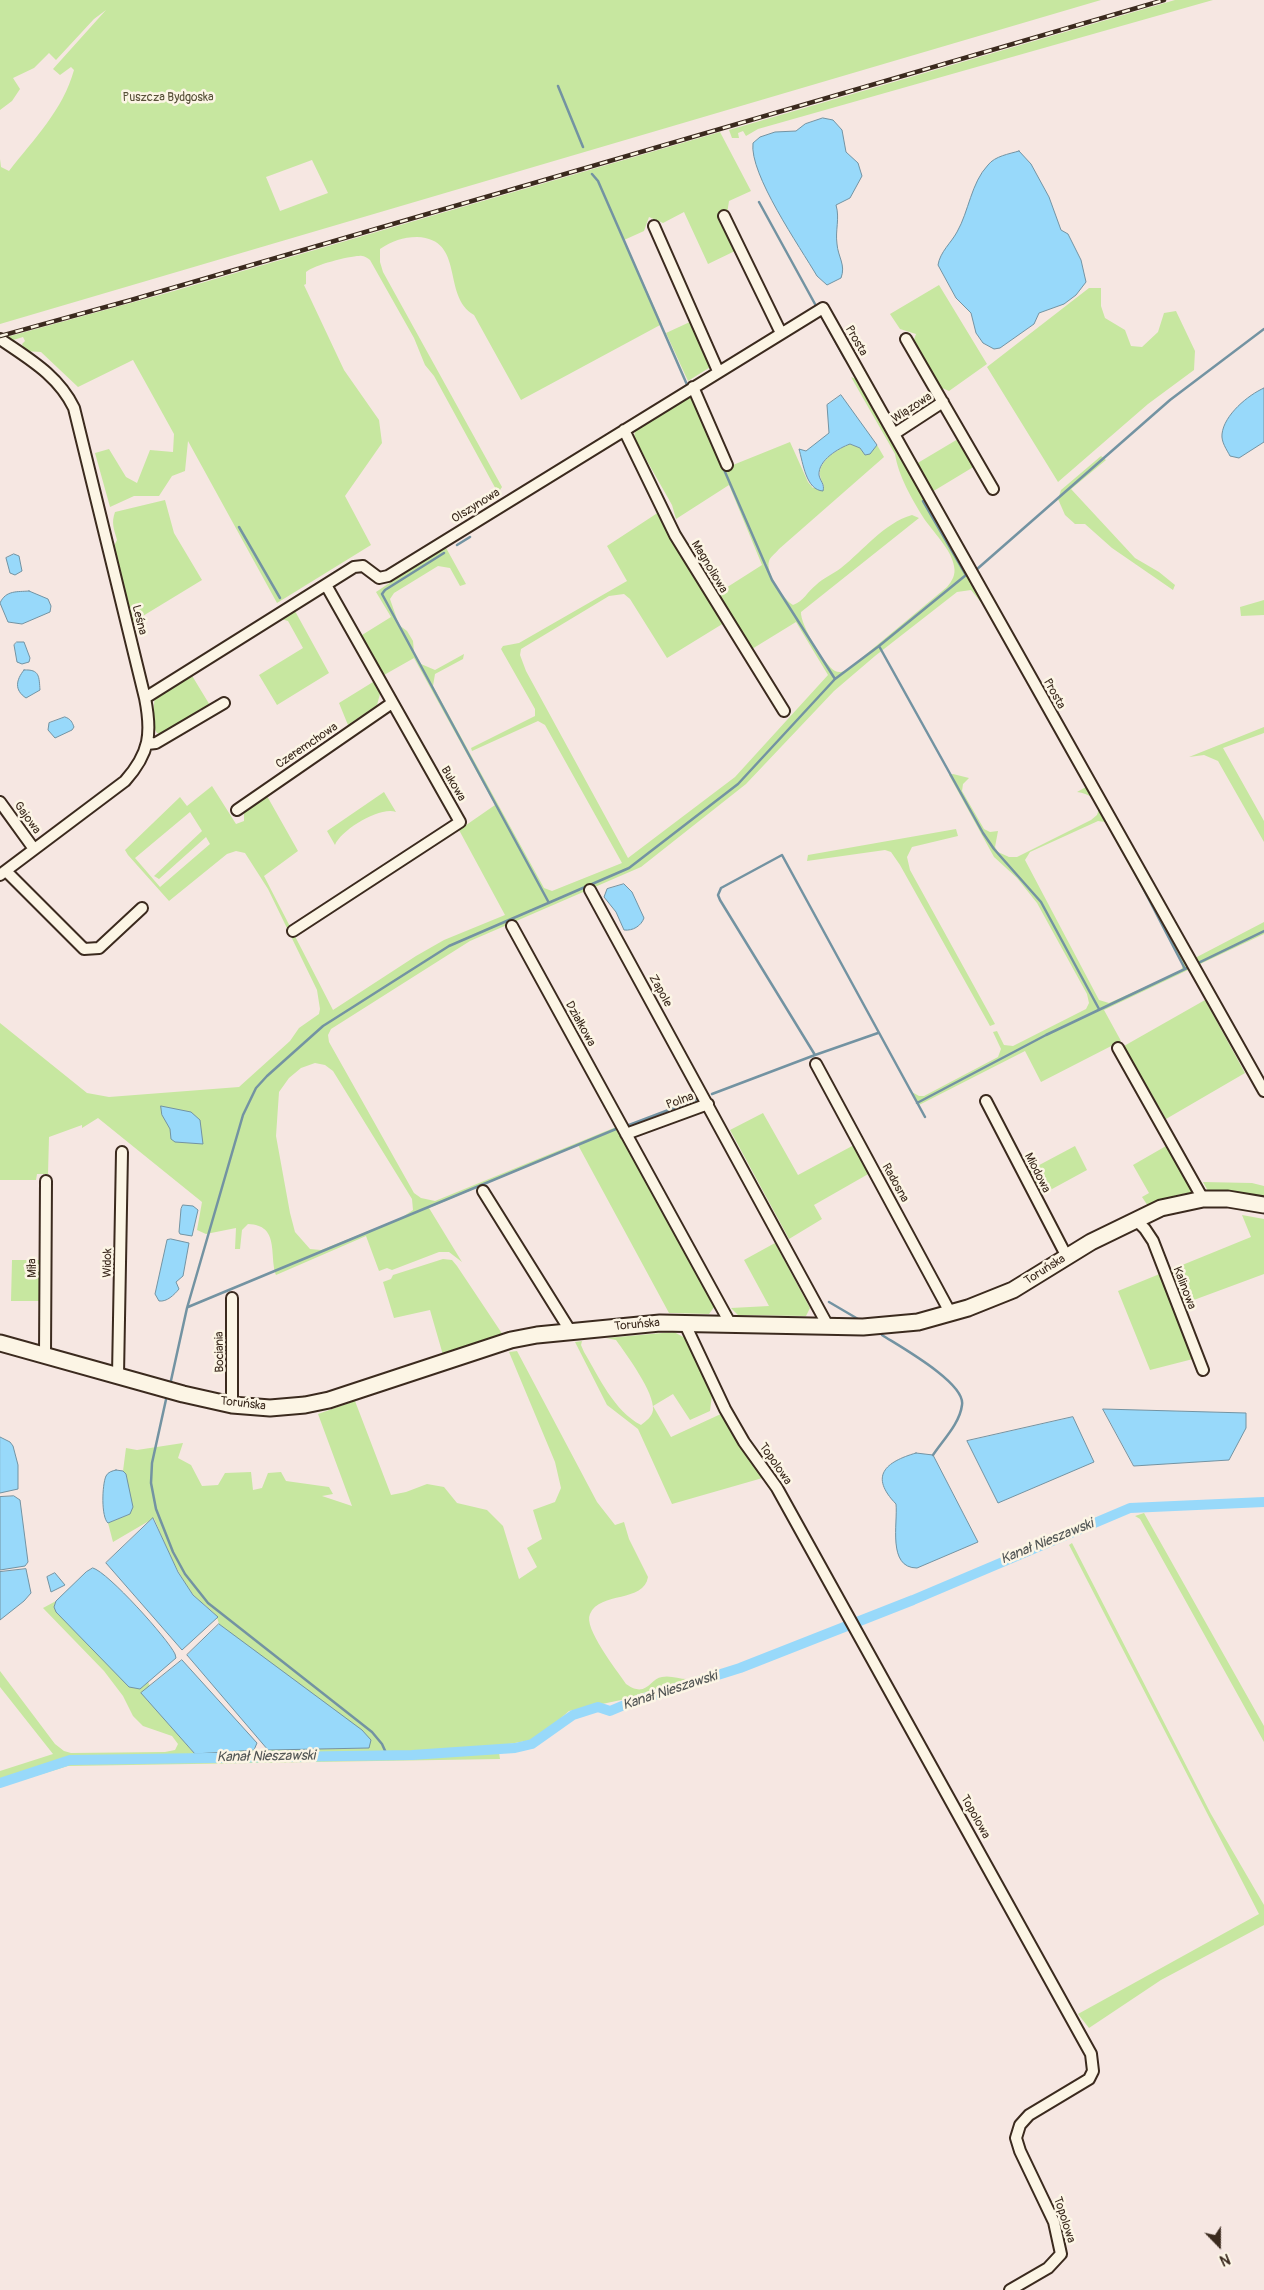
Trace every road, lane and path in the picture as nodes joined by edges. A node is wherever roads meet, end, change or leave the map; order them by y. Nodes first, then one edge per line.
1 (724, 216) dead end
2 (654, 226) dead end
3 (822, 308) joint
4 (781, 333) junction
5 (906, 339) dead end
6 (2, 342) edge
7 (718, 371) junction
8 (690, 388) junction
9 (943, 402) junction
10 (624, 430) junction
11 (894, 434) junction
12 (726, 465) dead end
13 (993, 489) dead end
14 (326, 585) junction
15 (145, 698) junction
16 (224, 703) dead end
17 (392, 703) junction
18 (784, 711) dead end
19 (147, 744) junction
20 (0, 802) edge
21 (237, 810) dead end
22 (34, 849) junction
23 (3, 873) edge
24 (590, 890) dead end
25 (142, 908) dead end
26 (512, 926) dead end
27 (293, 931) dead end
28 (1118, 1048) dead end
29 (816, 1064) dead end
30 (1264, 1091) edge
31 (986, 1102) dead end
32 (708, 1104) junction
33 (626, 1134) junction
34 (122, 1152) dead end
35 (46, 1181) dead end
36 (483, 1191) dead end
37 (1202, 1199) junction
38 (1264, 1205) edge
39 (1135, 1219) junction
40 (1067, 1257) junction
41 (232, 1298) dead end
42 (951, 1314) junction
43 (684, 1322) junction
44 (730, 1323) junction
45 (828, 1326) junction
46 (571, 1332) junction
47 (0, 1342) edge
48 (45, 1354) junction
49 (1203, 1370) dead end
50 (118, 1375) junction
51 (232, 1405) junction
52 (1010, 2290) edge

1 - 4 street
2 - 7 street
3 - 4 street, Olszynowa
3 - 11 street, Prosta
4 - 7 street, Olszynowa
5 - 9 street
6 - 15 street, Leśna
7 - 8 street, Olszynowa
8 - 10 street, Olszynowa
8 - 12 street
9 - 11 street, Wiązowa
9 - 13 street
10 - 14 street, Olszynowa
10 - 18 street, Magnoliowa
11 - 30 street, Prosta
14 - 15 street, Olszynowa
14 - 17 street, Bukowa
15 - 19 street, Leśna
16 - 19 street
17 - 21 street, Czeremchowa
17 - 27 street, Bukowa
19 - 22 street, Leśna
20 - 22 street, Gajowa
22 - 23 street, Leśna
23 - 25 street
24 - 32 street, Zapole
26 - 33 street, Działkowa
28 - 37 street
29 - 42 street, Radosna
31 - 40 street, Miodowa
32 - 33 street, Polna
32 - 45 street, Polna
33 - 44 street
34 - 50 street, Widok
35 - 48 street, Miła
36 - 46 street
37 - 38 main road, Toruńska
37 - 39 main road, Toruńska
39 - 40 main road, Toruńska
39 - 49 street, Kalinowa
40 - 42 main road, Toruńska
41 - 51 street, Bociania
42 - 45 main road, Toruńska
43 - 44 main road, Toruńska
43 - 46 main road, Toruńska
43 - 52 street, Topolowa
44 - 45 main road, Toruńska
46 - 51 main road, Toruńska
47 - 48 main road, Toruńska
48 - 50 main road, Toruńska
50 - 51 main road, Toruńska

